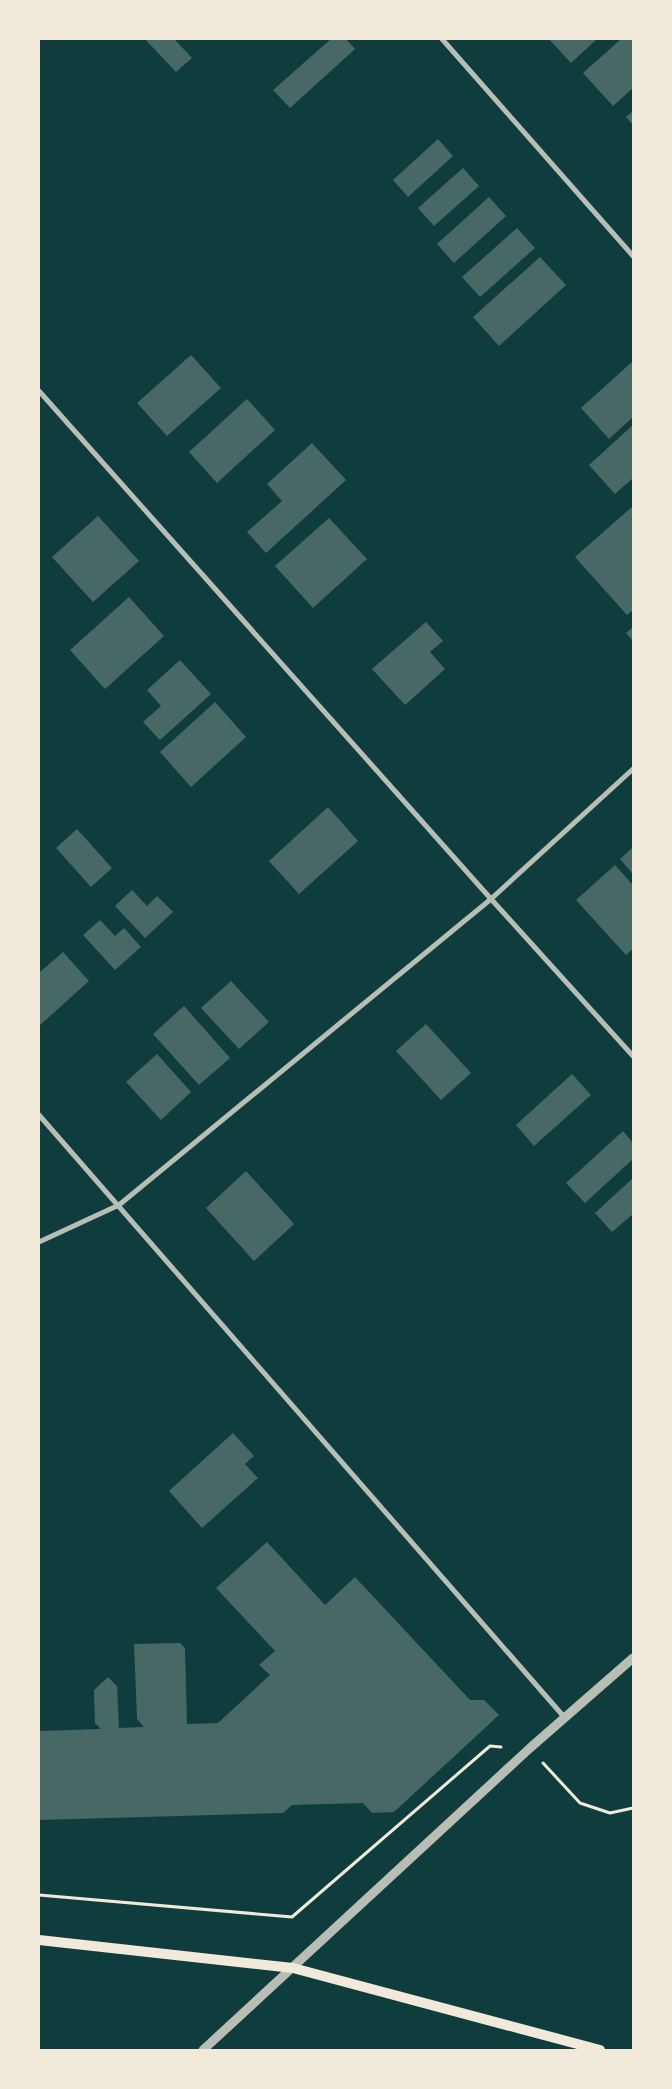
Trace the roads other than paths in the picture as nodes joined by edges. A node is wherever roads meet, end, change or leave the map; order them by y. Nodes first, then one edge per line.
1 (442, 39) edge
2 (633, 256) edge
3 (39, 391) edge
4 (633, 769) edge
5 (491, 899) junction
6 (633, 1056) edge
7 (39, 1115) edge
8 (119, 1206) junction
9 (39, 1242) edge
10 (633, 1658) edge
11 (565, 1718) junction
12 (39, 1940) edge
13 (293, 1968) junction
14 (595, 2049) edge
15 (203, 2050) edge

1 - 2 street
3 - 5 street
4 - 5 street
5 - 6 street
5 - 8 street
7 - 8 street
8 - 9 street
8 - 11 street
10 - 11 street
11 - 13 street
12 - 13 main road
13 - 14 main road
13 - 15 street

